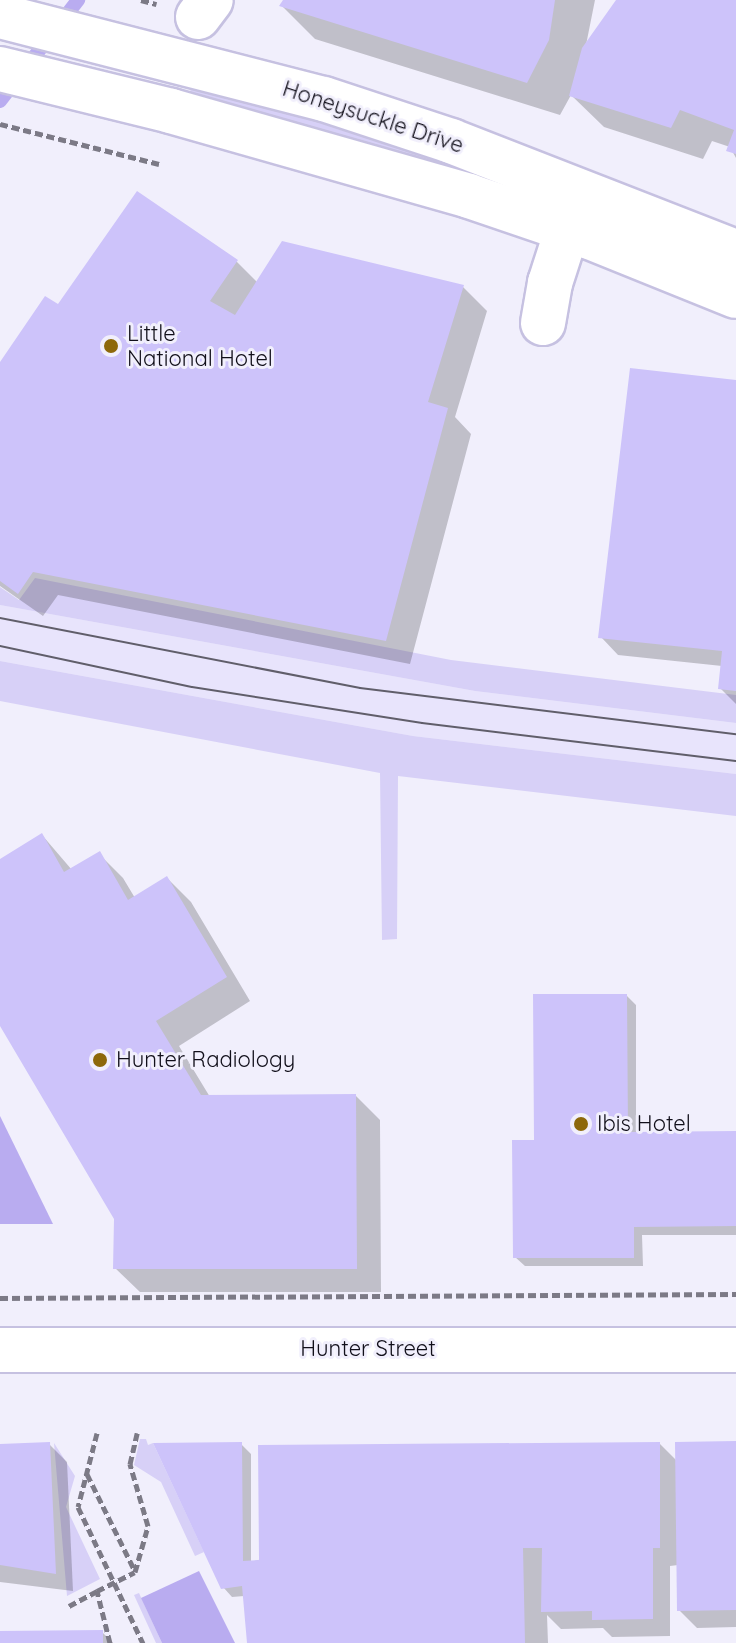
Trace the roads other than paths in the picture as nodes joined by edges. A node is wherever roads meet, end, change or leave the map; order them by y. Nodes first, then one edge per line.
1 (0, 16) edge
2 (0, 69) edge
3 (567, 230) junction
4 (736, 252) edge
5 (736, 296) edge
6 (543, 323) dead end
7 (0, 1350) edge
8 (736, 1350) edge

1 - 4 main road, Honeysuckle Drive
2 - 3 main road
3 - 5 main road
3 - 6 main road
7 - 8 main road, Hunter Street

